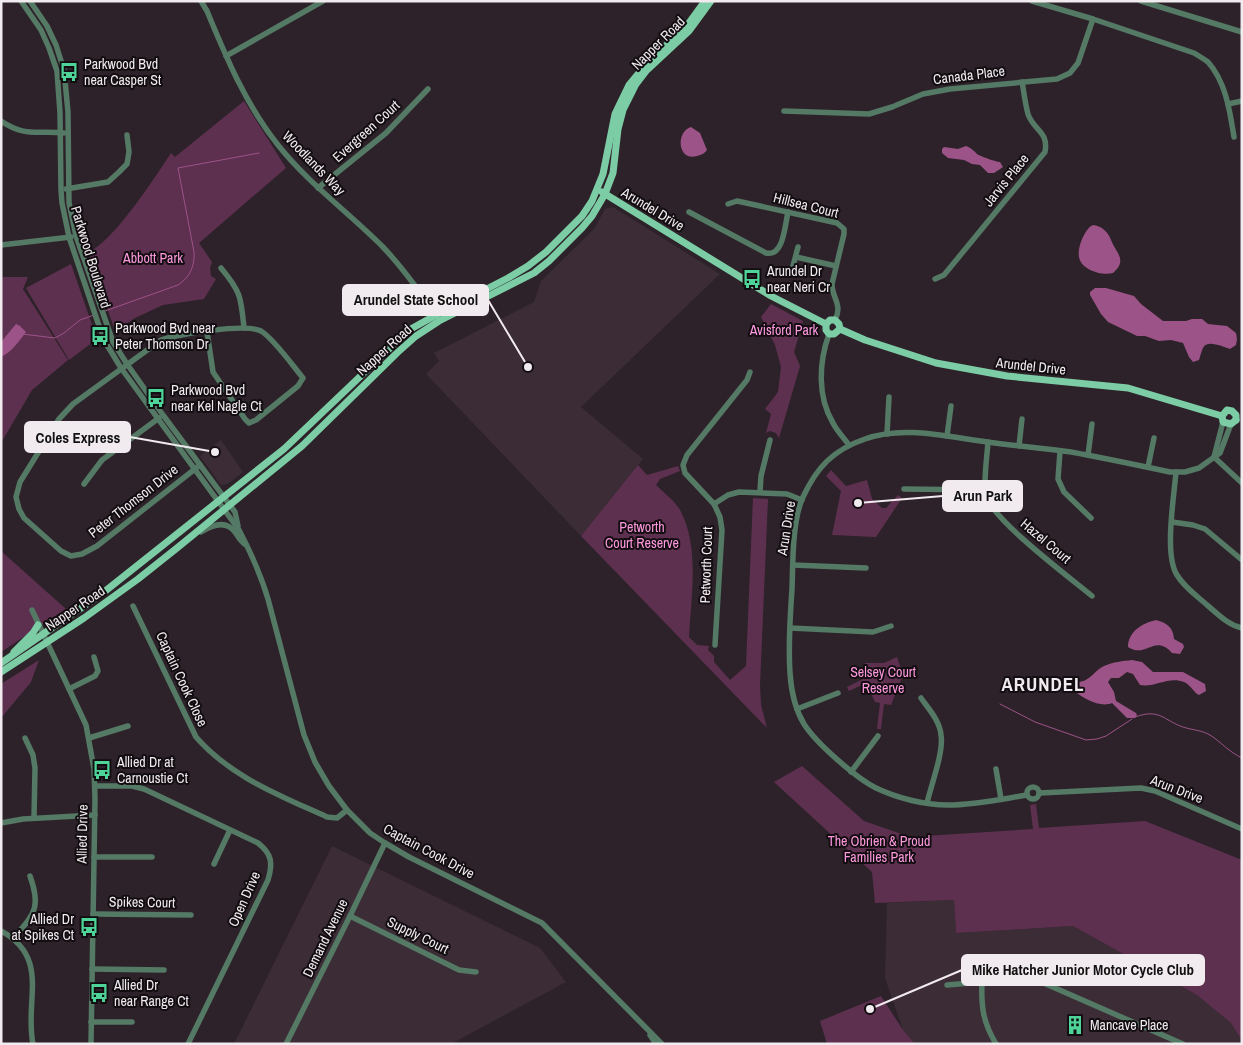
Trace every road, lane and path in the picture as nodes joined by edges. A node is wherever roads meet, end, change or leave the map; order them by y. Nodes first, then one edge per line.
1 (21, 1) edge
2 (30, 1) edge
3 (201, 1) edge
4 (323, 1) edge
5 (711, 1) edge
6 (1032, 1) edge
7 (1141, 1) edge
8 (703, 3) edge
9 (1092, 19) junction
10 (1242, 32) edge
11 (226, 56) junction
12 (1022, 82) junction
13 (428, 89) dead end
14 (1242, 101) edge
15 (1228, 104) junction
16 (784, 111) dead end
17 (1, 121) edge
18 (61, 132) junction
19 (68, 133) junction
20 (127, 135) dead end
21 (1234, 137) dead end
22 (318, 188) junction
23 (68, 189) junction
24 (61, 190) junction
25 (597, 190) junction
26 (605, 194) junction
27 (728, 204) dead end
28 (688, 212) dead end
29 (788, 212) junction
30 (76, 236) junction
31 (69, 237) junction
32 (1, 245) edge
33 (798, 247) dead end
34 (796, 257) junction
35 (793, 266) dead end
36 (836, 266) junction
37 (221, 268) dead end
38 (935, 279) dead end
39 (438, 318) junction
40 (835, 320) junction
41 (826, 324) junction
42 (244, 328) junction
43 (840, 329) junction
44 (207, 332) junction
45 (829, 334) junction
46 (127, 364) junction
47 (121, 368) junction
48 (750, 372) dead end
49 (889, 396) dead end
50 (952, 406) dead end
51 (162, 415) junction
52 (157, 419) junction
53 (1022, 419) dead end
54 (1231, 421) edge
55 (1092, 424) dead end
56 (887, 434) junction
57 (947, 436) junction
58 (1154, 438) dead end
59 (770, 440) dead end
60 (988, 442) junction
61 (849, 445) junction
62 (1019, 446) junction
63 (1060, 451) junction
64 (1088, 455) junction
65 (1214, 457) junction
66 (200, 465) junction
67 (1148, 467) junction
68 (194, 469) junction
69 (1176, 472) junction
70 (1242, 483) edge
71 (84, 484) dead end
72 (904, 489) dead end
73 (985, 490) junction
74 (760, 492) junction
75 (220, 499) junction
76 (802, 500) junction
77 (714, 504) junction
78 (227, 508) junction
79 (1091, 518) dead end
80 (1172, 522) junction
81 (239, 530) joint
82 (191, 536) junction
83 (248, 546) junction
84 (1242, 560) edge
85 (793, 564) junction
86 (866, 568) dead end
87 (1092, 596) dead end
88 (133, 606) dead end
89 (32, 610) dead end
90 (38, 625) junction
91 (891, 626) dead end
92 (790, 628) junction
93 (1242, 628) edge
94 (44, 634) junction
95 (46, 643) junction
96 (716, 645) dead end
97 (94, 657) dead end
98 (9, 658) junction
99 (1, 663) edge
100 (1, 672) edge
101 (69, 690) junction
102 (838, 693) dead end
103 (921, 698) dead end
104 (797, 709) junction
105 (128, 726) dead end
106 (878, 736) dead end
107 (25, 738) dead end
108 (89, 738) junction
109 (996, 769) dead end
110 (851, 772) junction
111 (95, 786) junction
112 (1040, 793) junction
113 (1027, 795) junction
114 (1001, 799) junction
115 (927, 803) junction
116 (347, 810) junction
117 (95, 815) junction
118 (34, 818) junction
119 (1, 823) edge
120 (1242, 829) edge
121 (230, 830) junction
122 (385, 843) junction
123 (152, 857) dead end
124 (94, 858) junction
125 (214, 864) dead end
126 (30, 876) dead end
127 (93, 914) junction
128 (191, 916) dead end
129 (350, 916) junction
130 (1, 931) edge
131 (13, 939) junction
132 (92, 969) junction
133 (164, 970) dead end
134 (476, 972) dead end
135 (982, 982) junction
136 (947, 985) dead end
137 (91, 1022) junction
138 (132, 1022) dead end
139 (641, 1023) junction
140 (32, 1044) edge
141 (90, 1044) edge
142 (188, 1044) edge
143 (286, 1044) edge
144 (656, 1044) edge
145 (662, 1044) edge
146 (996, 1044) edge
147 (1183, 1044) edge

1 - 18 street, Parkwood Boulevard
2 - 19 street, Parkwood Boulevard
3 - 11 street, Woodlands Way
4 - 11 street
5 - 26 main road, Napper Road
6 - 9 street
7 - 10 street
8 - 25 main road, Napper Road
9 - 12 street, Canada Place
9 - 15 street
11 - 22 street, Woodlands Way
12 - 16 street, Canada Place
12 - 38 street, Jarvis Place
13 - 22 street, Evergreen Court
14 - 15 street
15 - 21 street
17 - 18 street
18 - 19 street
18 - 24 street, Parkwood Boulevard
19 - 23 street, Parkwood Boulevard
20 - 23 street
22 - 39 street, Woodlands Way
23 - 24 street
23 - 30 street, Parkwood Boulevard
24 - 31 street, Parkwood Boulevard
25 - 26 main road, Arundel Drive
25 - 39 main road, Napper Road
26 - 39 main road, Napper Road
26 - 41 main road, Arundel Drive
27 - 29 street, Hillsea Court
28 - 29 street
29 - 36 street, Hillsea Court
30 - 31 street
30 - 46 street, Parkwood Boulevard
31 - 32 street
31 - 47 street, Parkwood Boulevard
33 - 34 street
34 - 35 street
34 - 36 street
36 - 40 street, Hillsea Court
37 - 42 street
39 - 75 main road, Napper Road
39 - 78 main road, Napper Road
40 - 41 main road
40 - 43 main road
41 - 45 main road
42 - 44 street, Peter Thomson Drive
42 - 44 street
43 - 45 main road
43 - 54 main road, Arundel Drive
44 - 46 street, Peter Thomson Drive
45 - 61 street
46 - 47 street, Peter Thomson Drive
46 - 51 street, Parkwood Boulevard
47 - 52 street, Parkwood Boulevard
47 - 68 street, Peter Thomson Drive
48 - 77 street, Petworth Court
49 - 56 street
50 - 57 street
51 - 52 street
51 - 66 street, Parkwood Boulevard
52 - 68 street, Parkwood Boulevard
52 - 71 street
53 - 62 street
54 - 65 street, Arun Drive
55 - 64 street
56 - 57 street, Arun Drive
56 - 61 street, Arun Drive
57 - 60 street, Arun Drive
58 - 67 street
59 - 74 street
60 - 62 street, Arun Drive
60 - 73 street, Hazel Court
61 - 76 street, Arun Drive
62 - 63 street, Arun Drive
63 - 64 street, Arun Drive
63 - 79 street
64 - 67 street, Arun Drive
65 - 69 street, Arun Drive
65 - 70 street
66 - 68 street, Peter Thomson Drive
66 - 75 street, Parkwood Boulevard
67 - 69 street, Arun Drive
68 - 75 street, Parkwood Boulevard
69 - 80 street
72 - 73 street
73 - 87 street, Hazel Court
74 - 76 street
74 - 77 street
75 - 78 street, Parkwood Boulevard
75 - 94 main road, Napper Road
76 - 85 street, Arun Drive
77 - 96 street, Petworth Court
78 - 81 street, Parkwood Boulevard
78 - 82 main road, Napper Road
80 - 84 street
80 - 93 street
81 - 83 street, Captain Cook Drive
82 - 83 street
82 - 95 main road, Napper Road
83 - 116 street, Captain Cook Drive
85 - 86 street
85 - 92 street, Arun Drive
88 - 116 street, Captain Cook Close
89 - 90 street
90 - 94 street
90 - 98 main road
91 - 92 street
92 - 104 street, Arun Drive
94 - 95 street, Allied Drive
94 - 98 main road, Napper Road
95 - 100 main road, Napper Road
95 - 101 street, Allied Drive
97 - 101 street
98 - 99 main road, Napper Road
101 - 108 street, Allied Drive
102 - 104 street
103 - 115 street
104 - 110 street, Arun Drive
105 - 108 street
106 - 110 street
107 - 118 street
108 - 111 street, Allied Drive
109 - 114 street
110 - 115 street, Arun Drive
111 - 117 street, Allied Drive
111 - 121 street, Open Drive
112 - 113 street
112 - 113 street
112 - 120 street, Arun Drive
113 - 114 street, Arun Drive
114 - 115 street, Arun Drive
116 - 122 street, Captain Cook Drive
117 - 118 street
117 - 124 street, Allied Drive
118 - 119 street
121 - 125 street
121 - 142 street, Open Drive
122 - 129 street, Demand Avenue
122 - 139 street, Captain Cook Drive
123 - 124 street
124 - 127 street, Allied Drive
126 - 131 street
127 - 128 street, Spikes Court
127 - 132 street, Allied Drive
129 - 134 street, Supply Court
129 - 143 street, Demand Avenue
130 - 131 street
131 - 140 street
132 - 133 street
132 - 137 street, Allied Drive
135 - 136 street
135 - 146 street
135 - 147 street
137 - 138 street
137 - 141 street, Allied Drive
139 - 144 street, Captain Cook Drive
139 - 145 street, Captain Cook Drive

